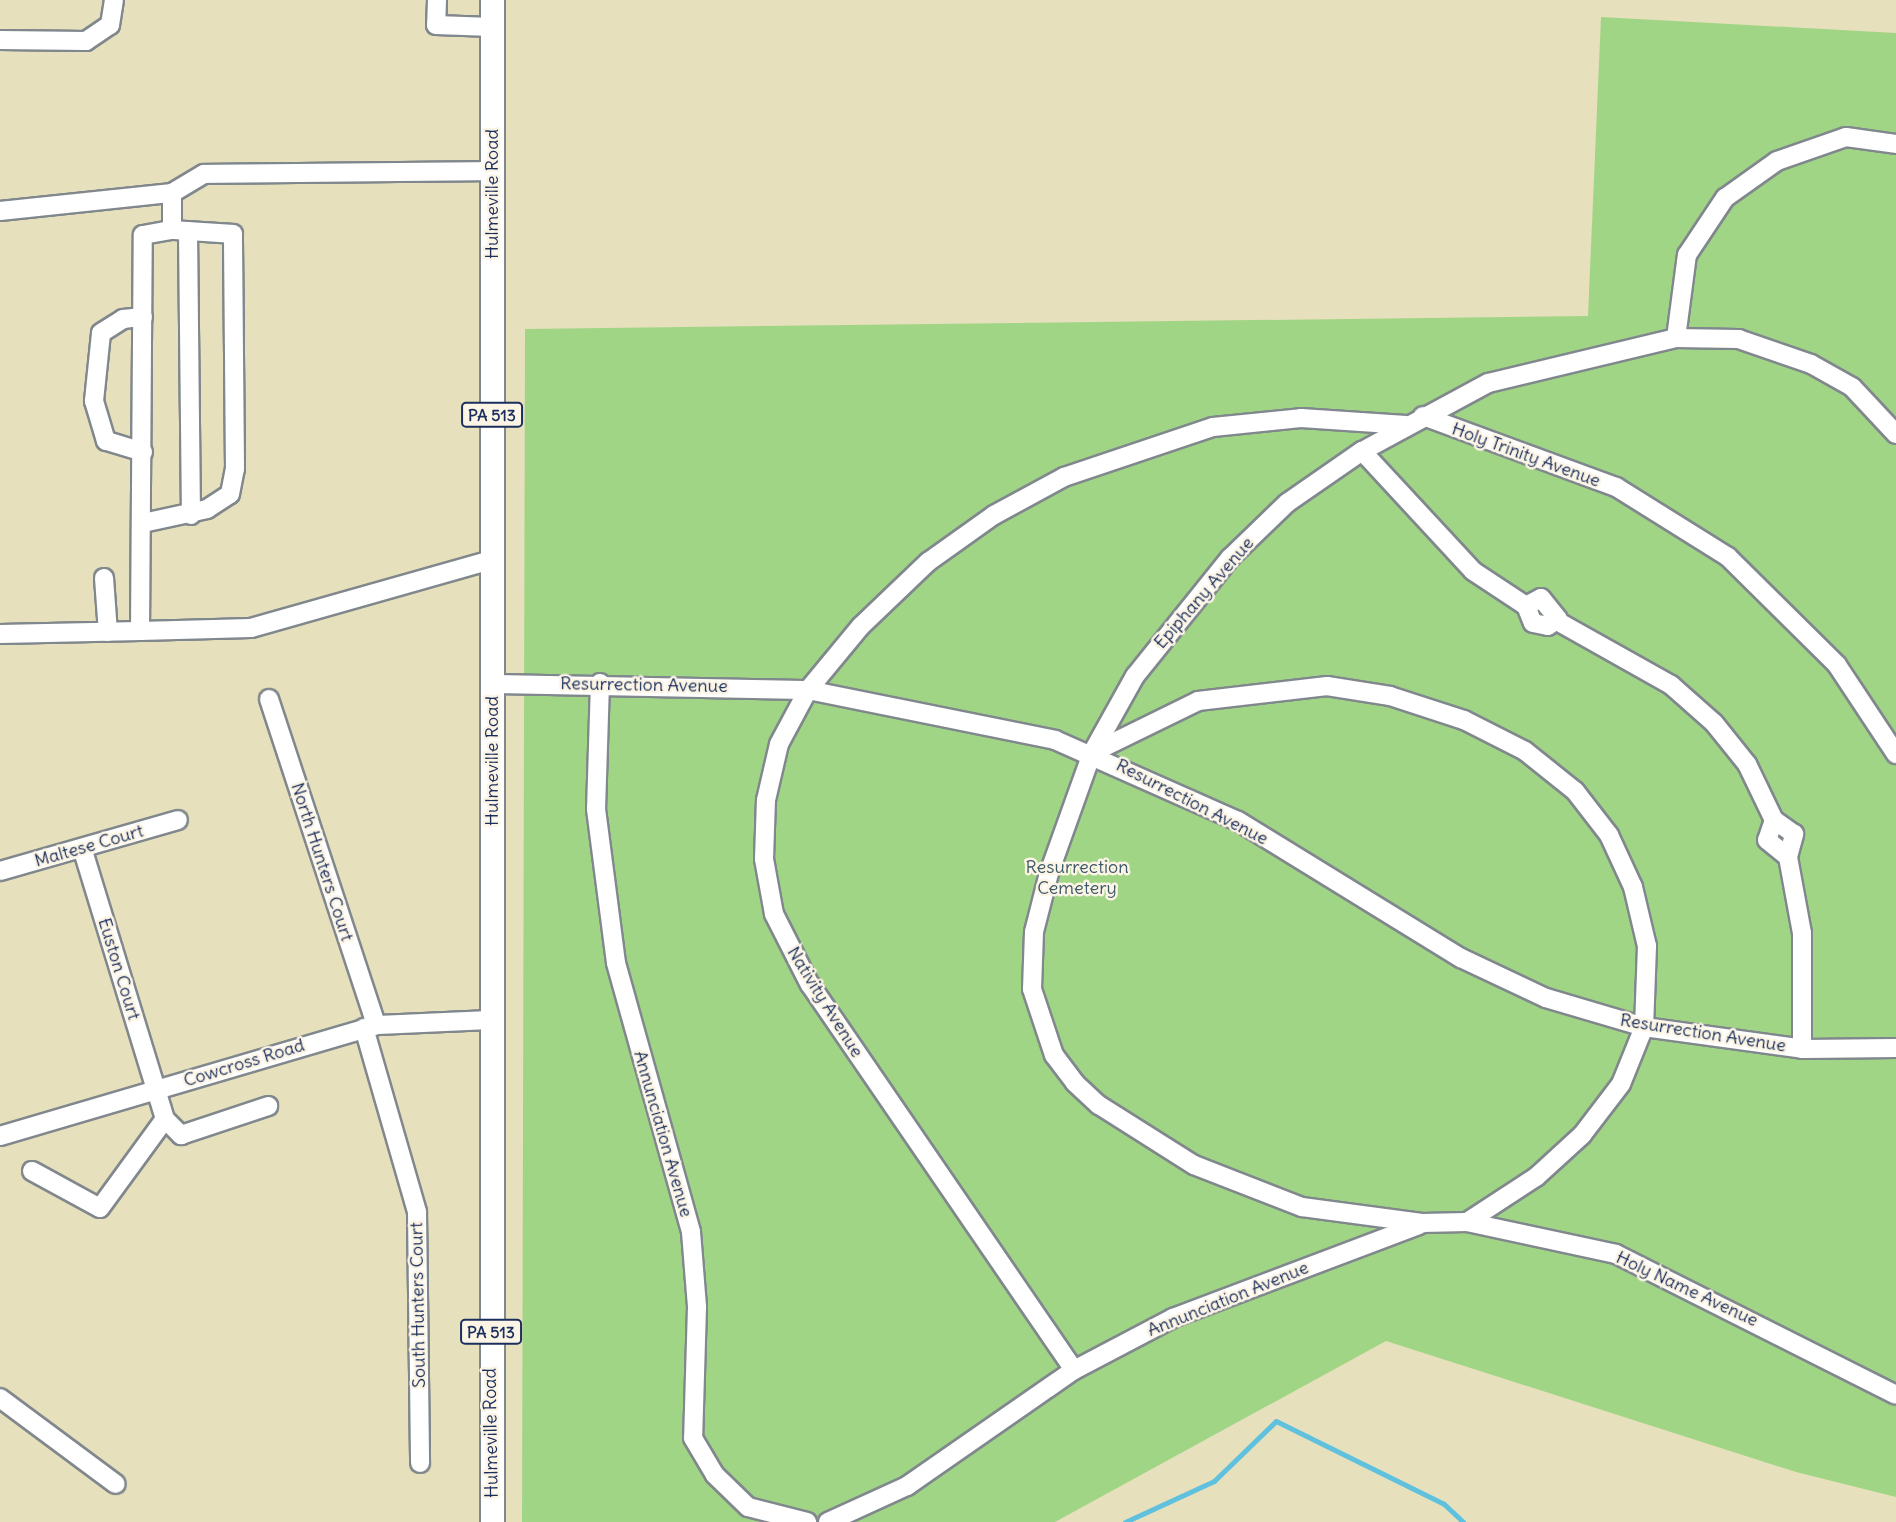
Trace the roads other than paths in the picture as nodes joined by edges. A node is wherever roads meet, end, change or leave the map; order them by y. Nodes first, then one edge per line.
1 (114, 0) edge
2 (437, 0) edge
3 (492, 0) edge
4 (492, 27) junction
5 (0, 40) edge
6 (1896, 144) edge
7 (492, 171) junction
8 (172, 193) junction
9 (0, 211) edge
10 (180, 231) junction
11 (143, 317) junction
12 (1676, 338) junction
13 (1423, 416) junction
14 (1406, 425) junction
15 (1896, 434) edge
16 (1362, 451) junction
17 (143, 452) junction
18 (191, 515) junction
19 (143, 523) junction
20 (492, 560) junction
21 (104, 578) dead end
22 (140, 631) junction
23 (108, 632) junction
24 (0, 634) edge
25 (600, 683) junction
26 (492, 684) junction
27 (808, 690) junction
28 (269, 699) dead end
29 (1092, 753) junction
30 (1896, 754) edge
31 (178, 820) dead end
32 (82, 848) junction
33 (0, 871) edge
34 (492, 1020) junction
35 (370, 1027) junction
36 (1644, 1027) junction
37 (1896, 1048) edge
38 (1802, 1049) junction
39 (156, 1090) junction
40 (268, 1106) dead end
41 (165, 1119) junction
42 (0, 1136) edge
43 (32, 1171) dead end
44 (1467, 1222) junction
45 (1422, 1223) junction
46 (1074, 1370) junction
47 (1896, 1395) edge
48 (0, 1398) edge
49 (420, 1463) dead end
50 (116, 1484) dead end
51 (492, 1522) edge
52 (807, 1522) edge
53 (828, 1522) edge

1 - 5 street
2 - 4 street
3 - 4 main road, Hulmeville Road / PA 513
4 - 7 main road, Hulmeville Road / PA 513
6 - 12 street
7 - 8 street
7 - 20 main road, Hulmeville Road / PA 513
8 - 9 street
8 - 10 street
10 - 11 street
10 - 18 street
10 - 18 street
11 - 17 street
11 - 17 street
12 - 13 street, Epiphany Avenue
12 - 15 street, Epiphany Avenue
13 - 14 street, Epiphany Avenue
13 - 30 street, Holy Trinity Avenue
14 - 16 street, Epiphany Avenue
14 - 27 street, Nativity Avenue
16 - 29 street, Epiphany Avenue
16 - 38 street
17 - 19 street
18 - 19 street
19 - 22 street
20 - 22 street
20 - 26 main road, Hulmeville Road / PA 513
21 - 23 street
22 - 23 street
23 - 24 street
25 - 26 street, Resurrection Avenue
25 - 27 street, Resurrection Avenue
25 - 52 street, Annunciation Avenue
26 - 34 main road, Hulmeville Road / PA 513
27 - 29 street, Resurrection Avenue
27 - 46 street, Nativity Avenue
28 - 35 street, North Hunters Court
29 - 36 street, Resurrection Avenue
29 - 36 street
29 - 45 street, Epiphany Avenue
31 - 32 street, Maltese Court
32 - 33 street, Maltese Court
32 - 39 street, Euston Court
34 - 35 street, Cowcross Road
34 - 51 main road, Hulmeville Road / PA 513
35 - 39 street, Cowcross Road
35 - 49 street, South Hunters Court
36 - 38 street, Resurrection Avenue
36 - 44 street
37 - 38 street, Resurrection Avenue
39 - 41 street
39 - 42 street, Cowcross Road
40 - 41 street
41 - 43 street
44 - 45 street, Holy Name Avenue
44 - 47 street, Holy Name Avenue
45 - 46 street, Annunciation Avenue
46 - 53 street, Annunciation Avenue
48 - 50 street

